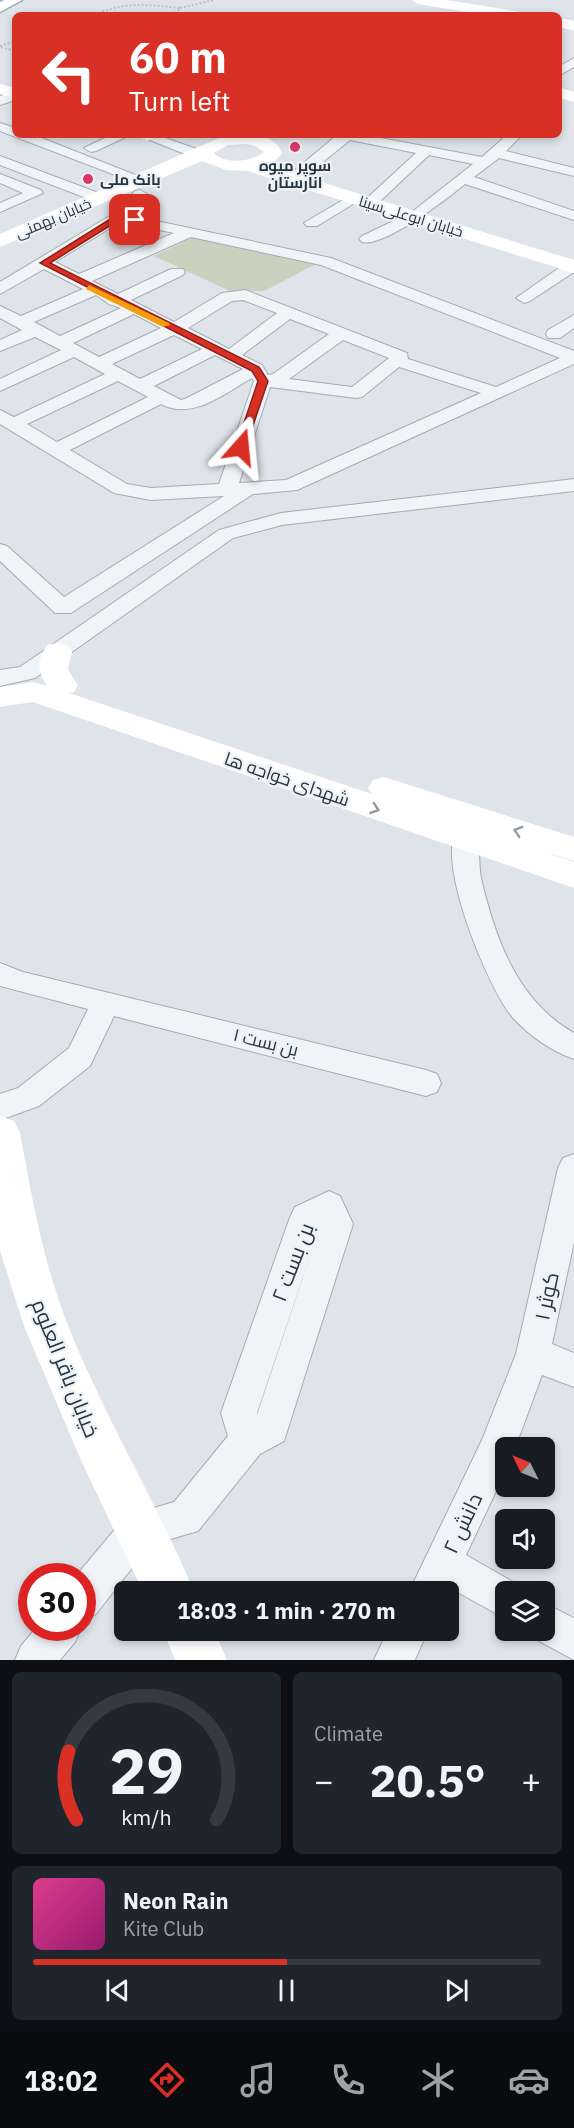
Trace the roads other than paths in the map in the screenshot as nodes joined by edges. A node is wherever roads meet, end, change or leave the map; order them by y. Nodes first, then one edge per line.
1 (15, 0) edge
2 (403, 0) edge
3 (418, 0) edge
4 (455, 7) edge
5 (0, 8) edge
6 (481, 12) edge
7 (492, 12) edge
8 (30, 138) edge
9 (116, 138) edge
10 (154, 138) edge
11 (341, 138) edge
12 (360, 138) edge
13 (410, 138) edge
14 (512, 138) edge
15 (268, 141) edge
16 (53, 146) junction
17 (401, 146) junction
18 (91, 148) dead end
19 (426, 151) junction
20 (203, 154) junction
21 (490, 158) junction
22 (0, 160) edge
23 (222, 165) junction
24 (248, 165) junction
25 (35, 172) junction
26 (574, 172) edge
27 (293, 179) junction
28 (464, 179) junction
29 (6, 184) edge
30 (140, 187) junction
31 (99, 198) junction
32 (362, 200) junction
33 (16, 202) junction
34 (0, 208) edge
35 (413, 216) junction
36 (574, 216) edge
37 (118, 217) junction
38 (53, 218) junction
39 (312, 223) dead end
40 (190, 232) junction
41 (367, 239) dead end
42 (2, 241) edge
43 (44, 263) junction
44 (573, 267) edge
45 (177, 272) dead end
46 (77, 281) junction
47 (0, 289) edge
48 (95, 290) junction
49 (524, 298) dead end
50 (116, 301) junction
51 (132, 309) junction
52 (0, 311) edge
53 (289, 312) junction
54 (574, 320) edge
55 (29, 326) junction
56 (173, 328) junction
57 (342, 333) junction
58 (554, 334) dead end
59 (0, 346) edge
60 (68, 347) junction
61 (222, 353) junction
62 (574, 357) edge
63 (396, 361) junction
64 (100, 363) junction
65 (119, 374) junction
66 (260, 375) junction
67 (141, 385) junction
68 (0, 386) edge
69 (495, 392) junction
70 (162, 397) junction
71 (6, 420) edge
72 (56, 450) junction
73 (574, 485) edge
74 (236, 491) junction
75 (0, 550) edge
76 (57, 652) junction
77 (14, 675) edge
78 (63, 685) junction
79 (0, 697) edge
80 (465, 839) junction
81 (574, 849) edge
82 (574, 875) edge
83 (0, 974) edge
84 (106, 1002) junction
85 (574, 1047) edge
86 (426, 1083) dead end
87 (0, 1107) edge
88 (2, 1150) edge
89 (574, 1168) edge
90 (533, 1354) junction
91 (574, 1370) edge
92 (247, 1441) junction
93 (139, 1529) junction
94 (436, 1577) edge
95 (164, 1581) edge
96 (96, 1583) edge
97 (495, 1596) edge
98 (555, 1629) edge
99 (574, 1640) edge
100 (50, 1641) edge
101 (193, 1641) edge
102 (404, 1641) edge
103 (35, 1660) edge
104 (201, 1660) edge
105 (394, 1660) edge

1 - 5 street
2 - 4 street
3 - 4 street
4 - 6 street
4 - 7 street
8 - 16 street
9 - 18 street
10 - 20 street
11 - 27 street
12 - 17 street
13 - 17 street
14 - 21 street
15 - 20 street, خیابان بهمنی
15 - 24 street
16 - 25 street
16 - 30 street
17 - 19 street
19 - 21 street
19 - 32 street
20 - 23 street
20 - 30 street, خیابان بهمنی
21 - 26 street
21 - 28 street
22 - 25 street
23 - 24 street, خیابان بهمنی
23 - 30 street, خیابان بهمنی
24 - 27 street, خیابان ابوعلی‌سینا
25 - 29 street
25 - 31 street
27 - 32 street, خیابان ابوعلی‌سینا
28 - 35 street
28 - 36 street
29 - 33 street
30 - 31 street, خیابان بهمنی
30 - 37 street
30 - 42 street, خیابان بهمنی
31 - 38 street, خیابان بهمنی
32 - 35 street, خیابان ابوعلی‌سینا
32 - 39 street
33 - 34 street
33 - 38 street
35 - 41 street
35 - 44 street, خیابان ابوعلی‌سینا
37 - 40 street
37 - 43 street
38 - 42 street, خیابان بهمنی
40 - 46 street
40 - 62 street
43 - 46 street
43 - 47 street
44 - 49 street
45 - 50 street
46 - 48 street
48 - 50 street
48 - 55 street
50 - 51 street
51 - 56 street
51 - 60 street
52 - 55 street
53 - 56 street
53 - 57 street
53 - 61 street
54 - 58 street
55 - 59 street
55 - 60 street
56 - 61 street
56 - 64 street
57 - 63 street
57 - 66 street
60 - 64 street
60 - 68 street
61 - 66 street
61 - 67 street
62 - 69 street
63 - 66 street
63 - 69 street
64 - 65 street
65 - 67 street
65 - 71 street
66 - 70 street
66 - 74 street
67 - 70 street
69 - 74 street
70 - 72 street
71 - 72 street
72 - 74 street
73 - 76 street
74 - 75 street
76 - 77 street
76 - 78 street
77 - 78 street, شهدای خواجه ها
81 -> 78 street, شهدای خواجه ها
79 -> 80 street, شهدای خواجه ها
80 - 82 street, شهدای خواجه ها
80 - 85 street
83 - 84 street, بن بست ۱
84 - 86 street, بن بست ۱
84 - 87 street
88 - 93 street, خیابان باقر العلوم
89 - 90 street, کوثر ۱
90 - 91 street
90 - 94 street, دانش ۲
92 - 92 street, بن بست ۲
92 - 93 street, بن بست ۲
93 - 95 street, خیابان باقر العلوم
93 - 96 street
94 - 97 street
98 - 99 street
100 - 103 street
101 - 104 street
102 - 105 street

